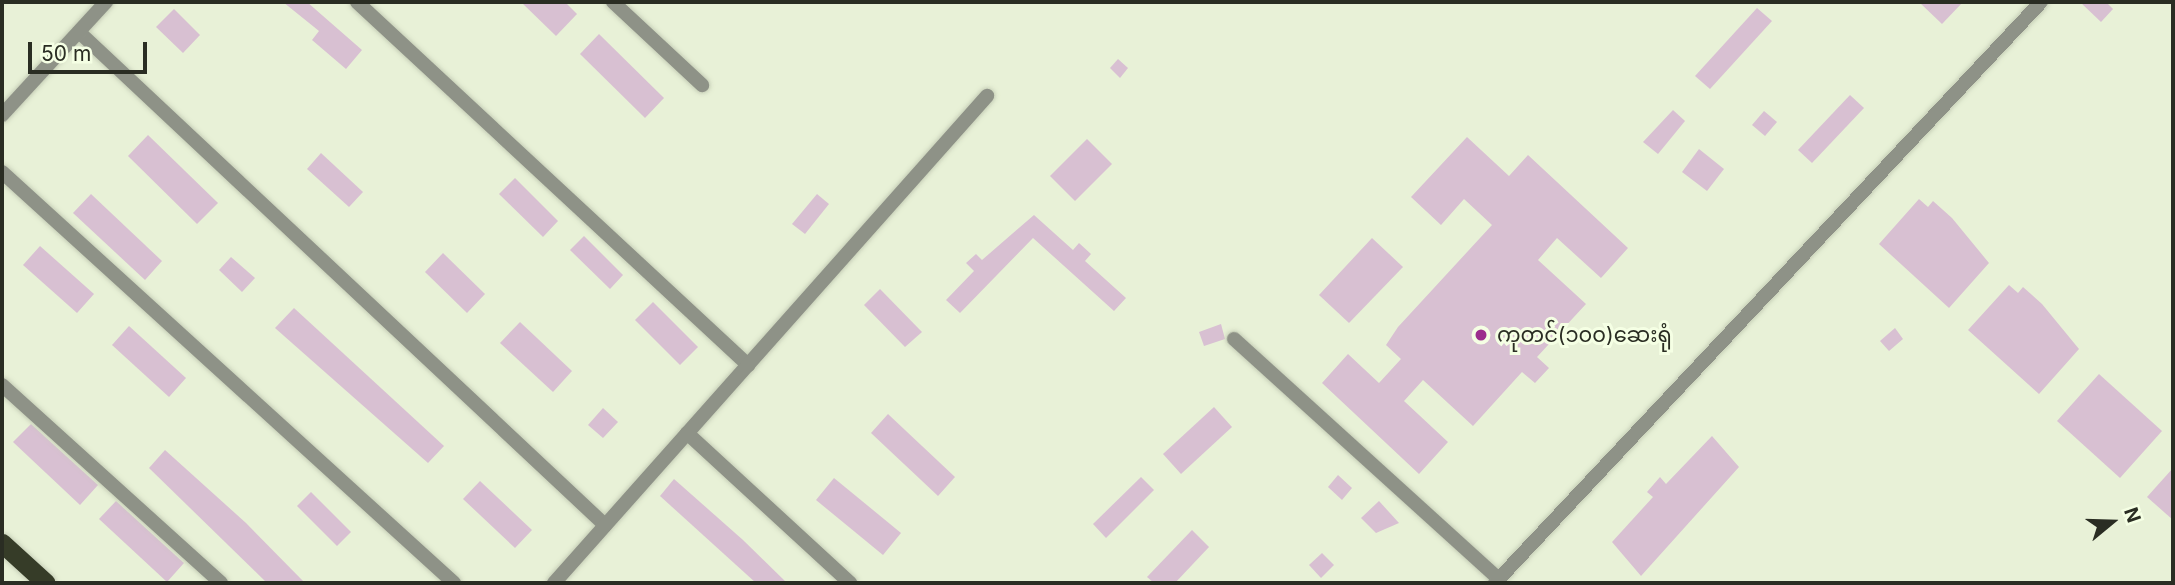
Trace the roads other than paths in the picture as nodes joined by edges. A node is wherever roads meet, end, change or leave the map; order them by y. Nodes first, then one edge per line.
1 (106, 2) edge
2 (358, 2) edge
3 (613, 2) edge
4 (2041, 2) edge
5 (79, 32) junction
6 (702, 85) dead end
7 (987, 96) dead end
8 (2, 115) edge
9 (2, 172) edge
10 (1234, 339) dead end
11 (748, 365) junction
12 (2, 385) edge
13 (687, 433) junction
14 (605, 525) junction
15 (2, 543) edge
16 (1497, 581) edge
17 (46, 583) edge
18 (221, 583) edge
19 (454, 583) edge
20 (554, 583) edge
21 (850, 583) edge

1 - 5 street
2 - 11 street
3 - 6 street
4 - 16 street
5 - 8 street
5 - 14 street
7 - 11 street
9 - 19 street
10 - 16 street
11 - 13 street
12 - 18 street
13 - 14 street
13 - 21 street
14 - 20 street
15 - 17 highway

